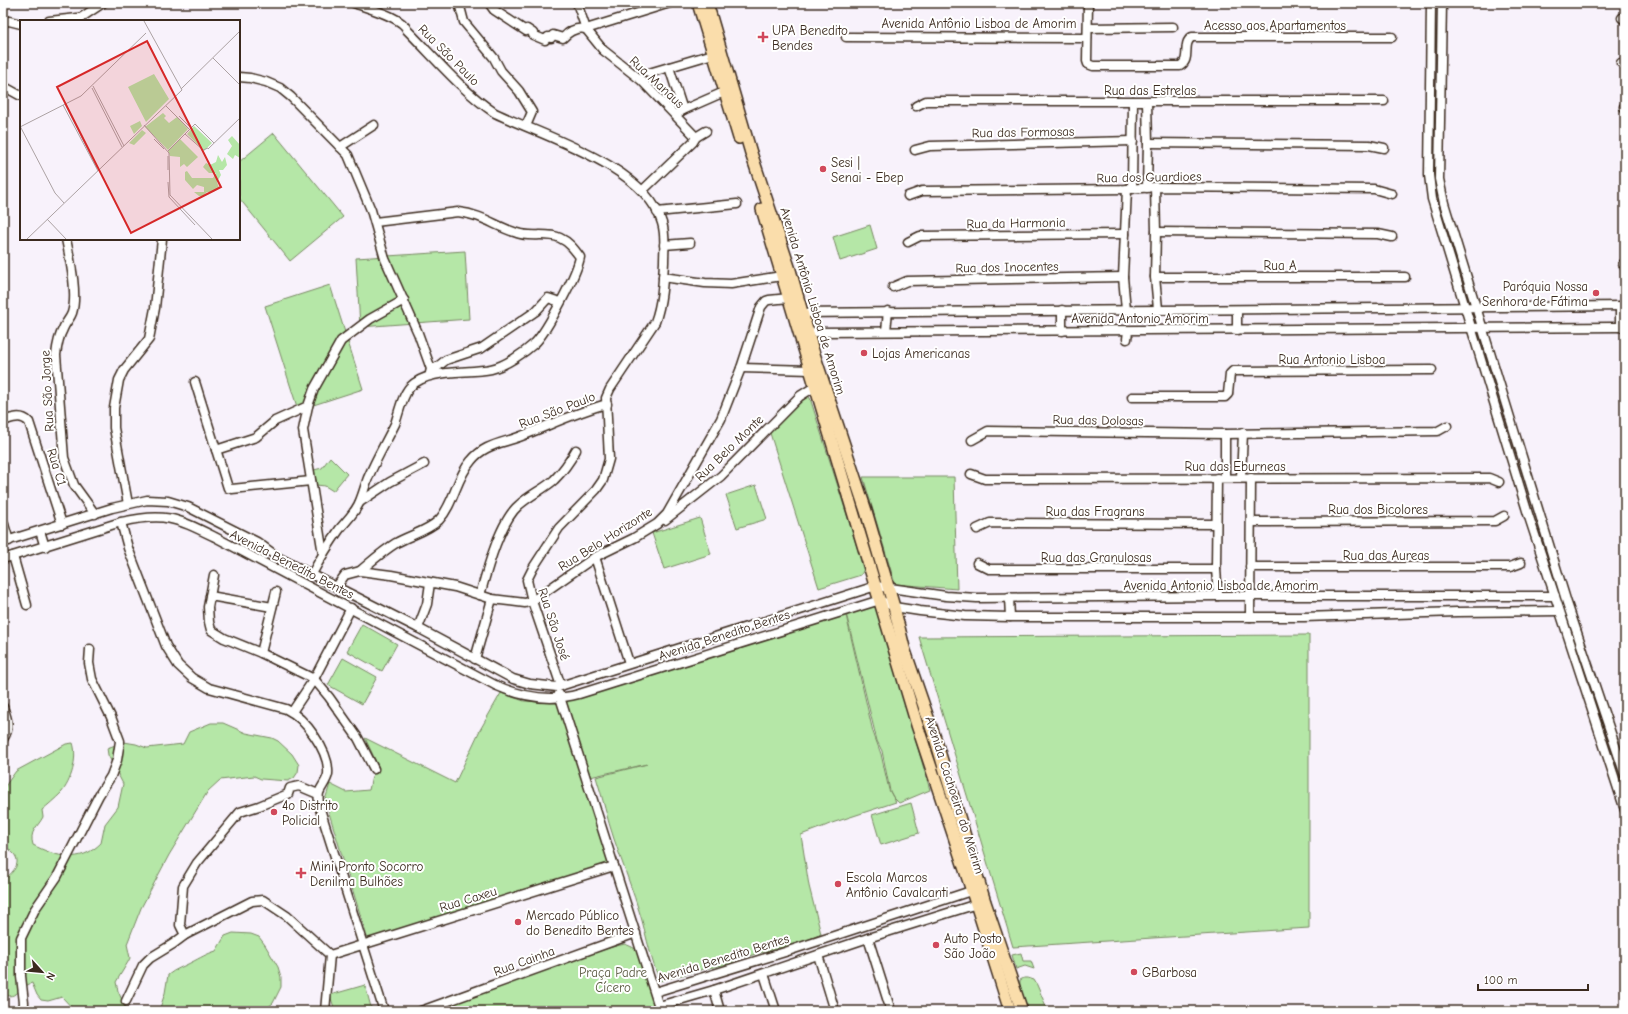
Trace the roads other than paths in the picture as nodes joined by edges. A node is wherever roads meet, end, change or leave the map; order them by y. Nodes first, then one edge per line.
1 (103, 3) edge
2 (354, 3) edge
3 (459, 3) edge
4 (489, 3) edge
5 (577, 3) edge
6 (670, 3) edge
7 (698, 3) edge
8 (707, 3) edge
9 (1088, 3) edge
10 (1432, 3) edge
11 (1442, 3) edge
12 (77, 20) edge
13 (3, 22) edge
14 (20, 24) edge
15 (1173, 27) dead end
16 (586, 28) junction
17 (1088, 28) junction
18 (846, 37) dead end
19 (1392, 37) dead end
20 (1087, 38) junction
21 (713, 54) junction
22 (669, 67) junction
23 (650, 73) dead end
24 (240, 77) edge
25 (3, 86) edge
26 (724, 92) junction
27 (20, 95) edge
28 (1384, 101) dead end
29 (1133, 102) junction
30 (1147, 102) junction
31 (916, 106) dead end
32 (683, 110) junction
33 (675, 115) junction
34 (374, 125) dead end
35 (526, 126) junction
36 (706, 131) dead end
37 (696, 137) junction
38 (1132, 141) junction
39 (1148, 143) junction
40 (340, 147) junction
41 (1384, 148) dead end
42 (915, 150) dead end
43 (1151, 188) junction
44 (1129, 189) junction
45 (642, 190) junction
46 (1392, 194) dead end
47 (908, 196) dead end
48 (737, 204) dead end
49 (658, 212) junction
50 (375, 222) junction
51 (1156, 232) junction
52 (1125, 234) junction
53 (1392, 237) dead end
54 (66, 240) edge
55 (162, 240) edge
56 (908, 242) dead end
57 (690, 243) dead end
58 (664, 244) junction
59 (782, 276) junction
60 (663, 277) junction
61 (1123, 277) junction
62 (1155, 277) junction
63 (1405, 277) dead end
64 (893, 287) dead end
65 (789, 298) junction
66 (404, 300) junction
67 (560, 302) junction
68 (1622, 306) edge
69 (1465, 308) junction
70 (1476, 308) junction
71 (1158, 309) junction
72 (1062, 310) junction
73 (1126, 310) junction
74 (1237, 310) junction
75 (888, 311) junction
76 (798, 313) junction
77 (1622, 327) edge
78 (1483, 328) junction
79 (1471, 329) junction
80 (1237, 330) junction
81 (886, 331) junction
82 (1062, 331) junction
83 (804, 334) junction
84 (741, 368) junction
85 (811, 370) junction
86 (1432, 370) dead end
87 (430, 372) junction
88 (195, 382) dead end
89 (816, 386) junction
90 (1132, 397) dead end
91 (607, 404) junction
92 (308, 406) junction
93 (3, 421) edge
94 (1447, 426) dead end
95 (1243, 433) junction
96 (1225, 434) junction
97 (972, 440) dead end
98 (216, 450) junction
99 (576, 450) dead end
100 (424, 464) dead end
101 (971, 474) dead end
102 (1221, 478) junction
103 (1242, 478) junction
104 (1252, 478) junction
105 (311, 481) junction
106 (1499, 482) dead end
107 (360, 502) junction
108 (128, 504) junction
109 (94, 514) junction
110 (1504, 516) dead end
111 (3, 521) edge
112 (121, 522) junction
113 (1251, 522) junction
114 (62, 524) junction
115 (656, 524) junction
116 (1216, 524) junction
117 (977, 530) dead end
118 (40, 531) junction
119 (6, 541) edge
120 (45, 547) junction
121 (323, 554) junction
122 (13, 556) junction
123 (595, 557) junction
124 (279, 558) junction
125 (3, 559) edge
126 (1521, 562) dead end
127 (977, 563) dead end
128 (1250, 567) junction
129 (274, 569) junction
130 (1216, 569) junction
131 (360, 571) junction
132 (312, 574) junction
133 (214, 576) dead end
134 (430, 583) junction
135 (337, 586) junction
136 (876, 586) junction
137 (888, 589) junction
138 (276, 592) dead end
139 (480, 595) junction
140 (210, 596) junction
141 (1218, 596) junction
142 (1250, 596) junction
143 (1555, 596) junction
144 (1009, 597) junction
145 (492, 599) junction
146 (880, 600) junction
147 (532, 601) junction
148 (28, 605) dead end
149 (272, 607) junction
150 (894, 607) junction
151 (351, 608) junction
152 (1560, 611) junction
153 (1010, 617) junction
154 (1250, 617) junction
155 (418, 628) junction
156 (90, 649) dead end
157 (261, 653) junction
158 (475, 659) junction
159 (629, 663) junction
160 (314, 679) junction
161 (559, 686) junction
162 (561, 698) junction
163 (3, 707) edge
164 (292, 712) junction
165 (3, 738) edge
166 (374, 769) dead end
167 (1625, 775) edge
168 (318, 794) junction
169 (1625, 810) edge
170 (614, 866) junction
171 (977, 889) junction
172 (981, 903) junction
173 (636, 933) junction
174 (184, 935) junction
175 (868, 938) junction
176 (363, 945) junction
177 (785, 952) junction
178 (330, 954) junction
179 (818, 955) junction
180 (790, 965) junction
181 (764, 974) junction
182 (714, 990) junction
183 (654, 992) junction
184 (126, 1001) dead end
185 (660, 1009) edge
186 (385, 1010) edge
187 (21, 1011) edge
188 (325, 1011) edge
189 (421, 1011) edge
190 (720, 1011) edge
191 (776, 1011) edge
192 (835, 1011) edge
193 (891, 1011) edge
194 (1010, 1011) edge
195 (1022, 1011) edge

1 - 12 street
2 - 35 street, Rua São Paulo
3 - 35 street, Rua São Paulo
4 - 16 street
5 - 16 street, Rua Manaus
6 - 16 street
7 - 21 main road, Avenida Antônio Lisboa de Amorim
8 - 76 main road, Avenida Antônio Lisboa de Amorim
9 - 17 street
10 - 69 street
11 - 70 street
13 - 14 street
15 - 17 street
16 - 33 street, Rua Manaus
17 - 20 street
18 - 20 street, Avenida Antônio Lisboa de Amorim
19 - 20 street, Acesso aos Apartamentos
21 - 22 street
21 - 26 main road, Avenida Antônio Lisboa de Amorim
22 - 23 street
22 - 32 street
24 - 40 street
25 - 27 street
26 - 32 street
26 - 59 main road, Avenida Antônio Lisboa de Amorim
28 - 30 street, Rua das Estrelas
29 - 30 street, Rua das Estrelas
29 - 31 street, Rua das Estrelas
29 - 38 street, Avenida Antonio Amorim
30 - 39 street, Avenida Antonio Amorim
32 - 33 street
33 - 37 street, Rua Manaus
34 - 40 street
35 - 45 street, Rua São Paulo
36 - 37 street
37 - 45 street
38 - 42 street, Rua das Formosas
38 - 44 street, Avenida Antonio Amorim
39 - 41 street
39 - 43 street, Avenida Antonio Amorim
40 - 50 street
43 - 44 street, Rua dos Guardioes
43 - 46 street, Rua dos Guardioes
43 - 51 street, Avenida Antonio Amorim
44 - 47 street, Rua dos Guardioes
44 - 52 street, Avenida Antonio Amorim
45 - 49 street, Rua São Paulo
48 - 49 street
49 - 58 street, Rua São Paulo
50 - 66 street
50 - 67 street
51 - 53 street
51 - 62 street, Avenida Antonio Amorim
52 - 56 street, Rua da Harmonia
52 - 61 street, Avenida Antonio Amorim
54 - 109 street, Rua São Jorge
55 - 108 street
57 - 58 street
58 - 60 street, Rua São Paulo
59 - 60 street
59 - 65 main road, Avenida Antônio Lisboa de Amorim
60 - 91 street, Rua São Paulo
61 - 64 street, Rua dos Inocentes
61 - 73 street, Avenida Antonio Amorim
62 - 63 street, Rua A
62 - 71 street, Avenida Antonio Amorim
65 - 76 main road, Avenida Antônio Lisboa de Amorim
65 - 84 street, Rua Belo Horizonte
66 - 87 street
66 - 92 street
67 - 87 street
67 - 87 street
68 - 70 street, Avenida Antonio Amorim
68 - 77 street
69 - 70 street, Avenida Antonio Amorim
69 - 74 street, Avenida Antonio Amorim
69 - 79 street
70 - 78 street
71 - 73 street, Avenida Antonio Amorim
71 - 74 street, Avenida Antonio Amorim
72 - 73 street, Avenida Antonio Amorim
72 - 75 street, Avenida Antonio Amorim
72 - 82 street
74 - 80 street
75 - 76 street, Avenida Antonio Amorim
75 - 81 street
76 - 83 main road, Avenida Antônio Lisboa de Amorim
77 - 78 street, Avenida Antonio Amorim
78 - 79 street, Avenida Antonio Amorim
78 - 167 street
79 - 80 street, Avenida Antonio Amorim
79 - 143 street
80 - 82 street, Avenida Antonio Amorim
81 - 82 street, Avenida Antonio Amorim
81 - 83 street, Avenida Antonio Amorim
83 - 85 main road, Avenida Antônio Lisboa de Amorim
83 - 137 main road, Avenida Antônio Lisboa de Amorim
84 - 85 street
84 - 115 street, Rua Belo Horizonte
85 - 89 main road, Avenida Antônio Lisboa de Amorim
86 - 90 street, Rua Antonio Lisboa
87 - 107 street
88 - 98 street
89 - 115 street, Rua Belo Monte
89 - 136 main road, Avenida Antônio Lisboa de Amorim
91 - 131 street, Rua São Paulo
91 - 147 street, Rua São José
92 - 98 street
92 - 105 street
93 - 114 street, Rua C1
94 - 95 street, Rua das Dolosas
95 - 96 street, Rua das Dolosas
95 - 103 street
96 - 97 street, Rua das Dolosas
96 - 102 street
98 - 105 street
99 - 139 street
100 - 107 street
101 - 102 street, Rua das Eburneas
102 - 103 street, Rua das Eburneas
102 - 116 street
103 - 104 street, Rua das Eburneas
104 - 106 street, Rua das Eburneas
104 - 113 street
105 - 121 street
107 - 121 street
108 - 109 street, Avenida Benedito Bentes
108 - 124 street, Avenida Benedito Bentes
109 - 114 street, Avenida Benedito Bentes
110 - 113 street, Rua dos Bicolores
111 - 119 street
112 - 120 street, Avenida Benedito Bentes
112 - 129 street, Avenida Benedito Bentes
112 - 164 street
113 - 128 street
114 - 118 street, Avenida Benedito Bentes
115 - 123 street, Rua Belo Horizonte
116 - 117 street, Rua das Fragrans
116 - 130 street
118 - 119 street, Avenida Benedito Bentes
118 - 120 street
120 - 122 street, Avenida Benedito Bentes
121 - 132 street
122 - 125 street, Avenida Benedito Bentes
122 - 148 street
123 - 147 street, Rua Belo Horizonte
123 - 159 street
124 - 129 street
124 - 132 street, Avenida Benedito Bentes
126 - 128 street, Rua das Aureas
127 - 130 street, Rua das Granulosas
128 - 142 street
129 - 151 street, Avenida Benedito Bentes
130 - 141 street
131 - 134 street
131 - 135 street
132 - 135 street, Avenida Benedito Bentes
133 - 140 street
134 - 139 street
134 - 155 street
135 - 155 street, Avenida Benedito Bentes
136 - 137 street
136 - 146 main road, Avenida Cachoeira do Meirim
136 - 159 street, Avenida Benedito Bentes
137 - 144 street, Avenida Antonio Lisboa de Amorim
137 - 150 main road, Avenida Antônio Lisboa de Amorim
138 - 149 street
139 - 145 street
140 - 149 street
140 - 157 street
141 - 142 street, Avenida Antonio Lisboa de Amorim
141 - 144 street, Avenida Antonio Lisboa de Amorim
142 - 143 street, Avenida Antonio Lisboa de Amorim
142 - 154 street
143 - 152 street
144 - 153 street
145 - 147 street
145 - 158 street
146 - 150 street
146 - 162 street, Avenida Benedito Bentes
146 - 171 main road, Avenida Cachoeira do Meirim
147 - 161 street, Rua São José
149 - 157 street
150 - 153 street
150 - 171 main road, Avenida Cachoeira do Meirim
151 - 160 street
151 - 162 street, Avenida Benedito Bentes
152 - 154 street
152 - 169 street
153 - 154 street
155 - 158 street, Avenida Benedito Bentes
156 - 187 street
157 - 160 street
158 - 161 street, Avenida Benedito Bentes
159 - 161 street, Avenida Benedito Bentes
160 - 164 street
160 - 166 street
161 - 162 street, Avenida Benedito Bentes
162 - 170 street, Avenida Benedito Bentes
163 - 165 street
164 - 168 street
168 - 174 street
168 - 176 street
170 - 173 street, Avenida Benedito Bentes
170 - 176 street, Rua Caxeu
171 - 172 main road, Avenida Cachoeira do Meirim
171 - 177 street, Avenida Benedito Bentes
172 - 175 street, Avenida Benedito Bentes
172 - 194 main road, Avenida Cachoeira do Meirim
172 - 195 main road, Avenida Cachoeira do Meirim
173 - 183 street, Avenida Benedito Bentes
173 - 189 street, Rua Cainha
174 - 178 street
174 - 184 street
175 - 179 street, Avenida Benedito Bentes
175 - 193 street
176 - 178 street, Rua Caxeu
176 - 186 street
177 - 180 street
177 - 183 street, Avenida Benedito Bentes
178 - 188 street
179 - 180 street, Avenida Benedito Bentes
179 - 192 street
180 - 181 street, Avenida Benedito Bentes
181 - 182 street, Avenida Benedito Bentes
181 - 191 street
182 - 185 street, Avenida Benedito Bentes
182 - 190 street
183 - 185 street, Avenida Benedito Bentes

